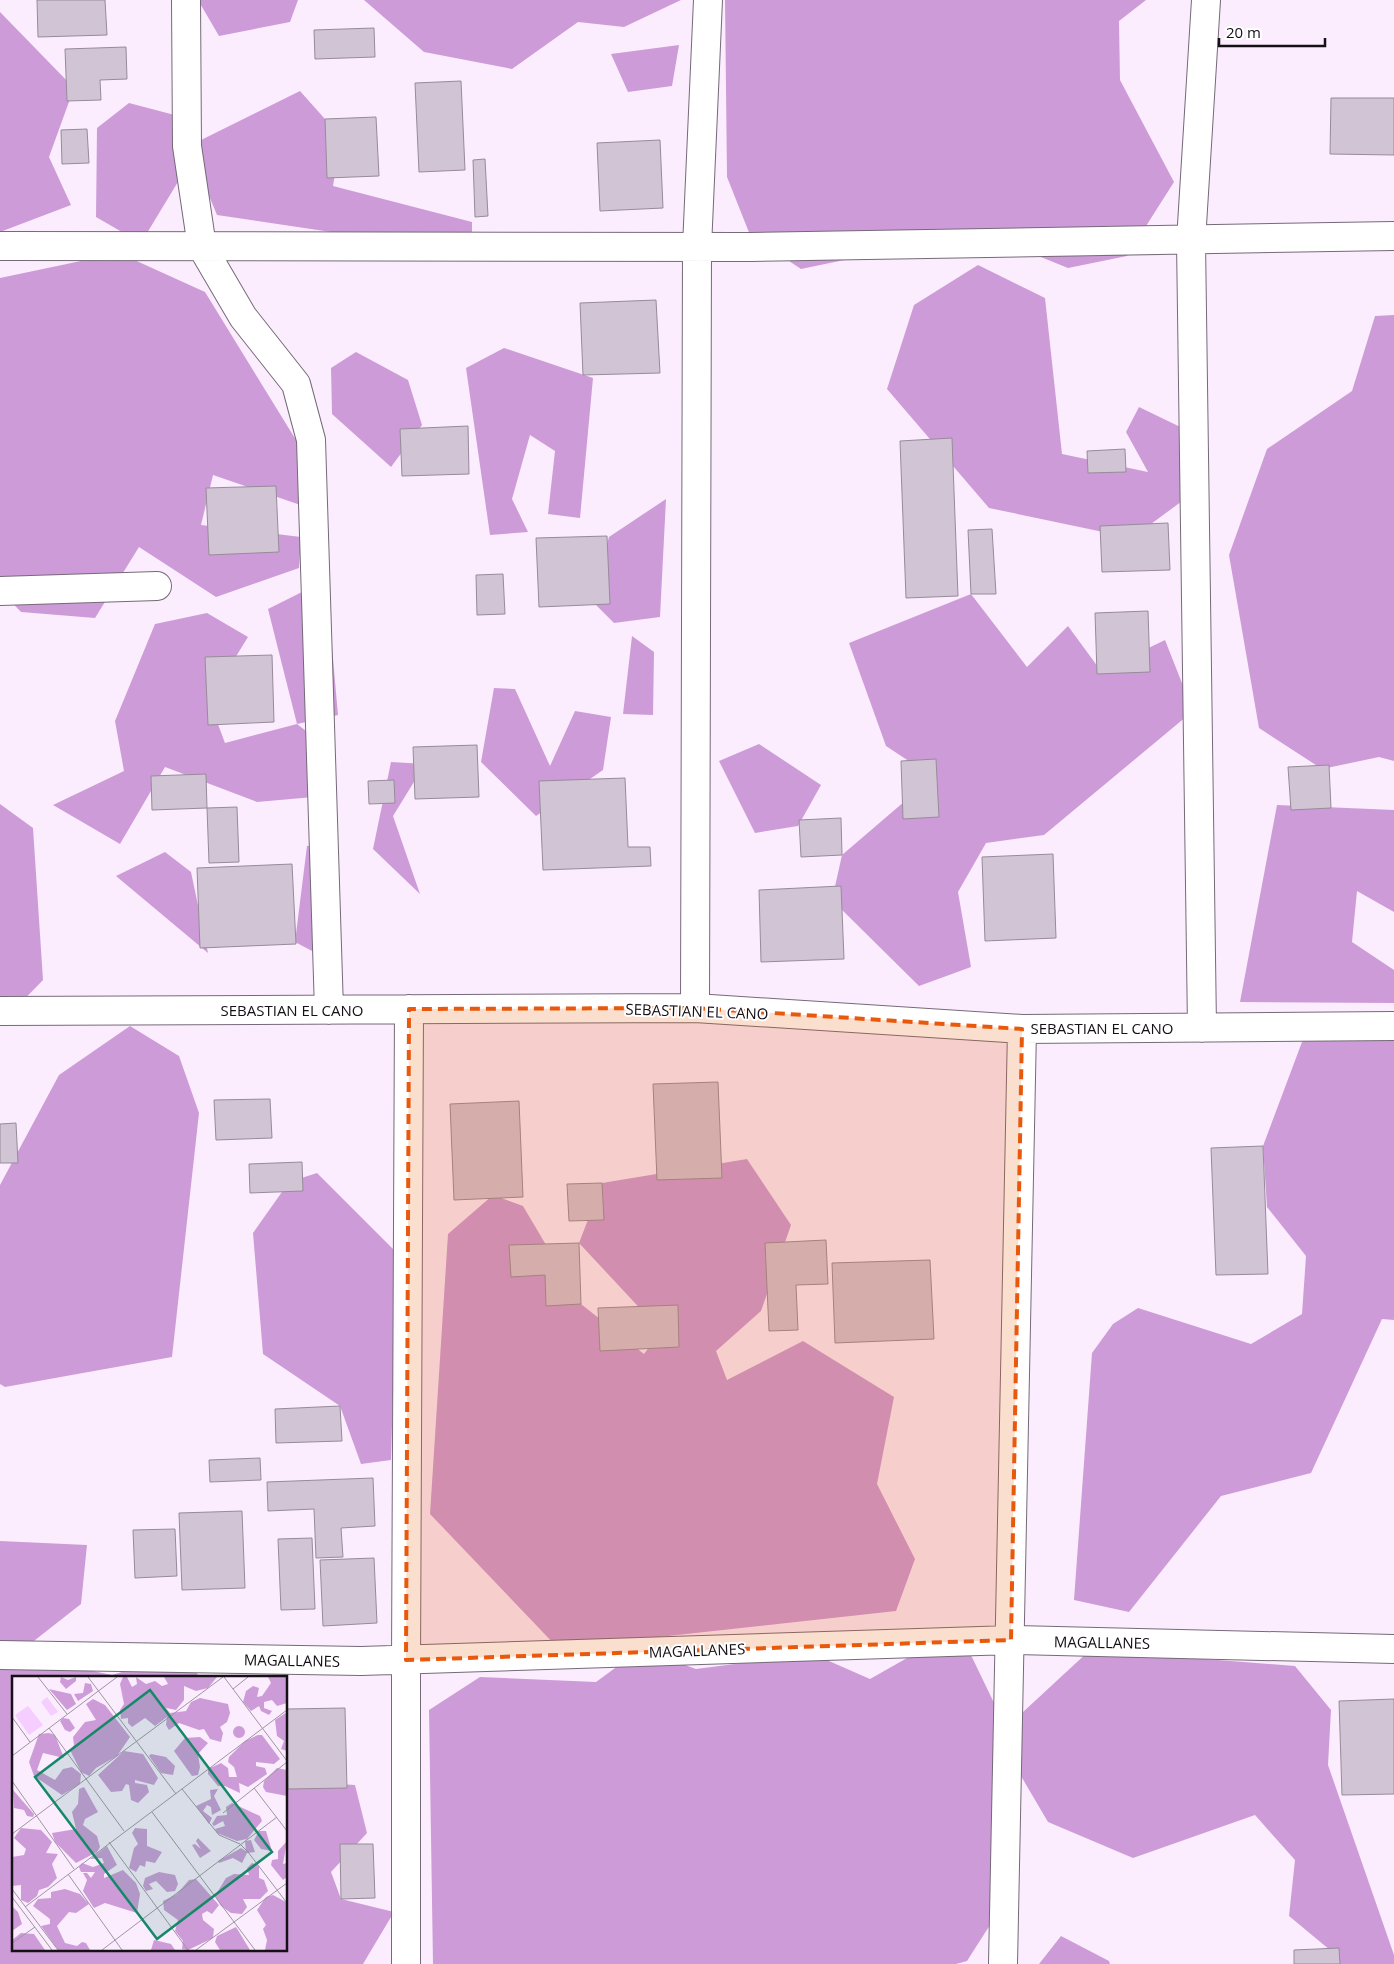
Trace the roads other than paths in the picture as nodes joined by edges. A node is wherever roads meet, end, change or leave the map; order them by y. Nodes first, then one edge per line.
1 (186, 0) edge
2 (708, 0) edge
3 (1206, 0) edge
4 (1394, 236) edge
5 (1191, 240) junction
6 (0, 246) edge
7 (202, 247) junction
8 (697, 247) junction
9 (157, 586) dead end
10 (0, 591) edge
11 (695, 1008) junction
12 (409, 1009) junction
13 (329, 1010) junction
14 (0, 1012) edge
15 (1394, 1026) edge
16 (1202, 1028) junction
17 (1022, 1029) junction
18 (1011, 1640) junction
19 (1394, 1648) edge
20 (0, 1655) edge
21 (406, 1660) junction
22 (406, 1964) edge
23 (1003, 1964) edge

1 - 7 street
2 - 8 street
3 - 5 street
4 - 5 street
5 - 8 street
5 - 16 street
6 - 7 street
7 - 8 street
7 - 13 street
8 - 11 street
9 - 10 street
11 - 12 street, SEBASTIAN EL CANO
11 - 17 street, SEBASTIAN EL CANO
12 - 13 street, SEBASTIAN EL CANO
12 - 21 street
13 - 14 street, SEBASTIAN EL CANO
15 - 16 street, SEBASTIAN EL CANO
16 - 17 street, SEBASTIAN EL CANO
17 - 18 street
18 - 19 street, MAGALLANES
18 - 21 street, MAGALLANES
18 - 23 street
20 - 21 street, MAGALLANES
21 - 22 street

